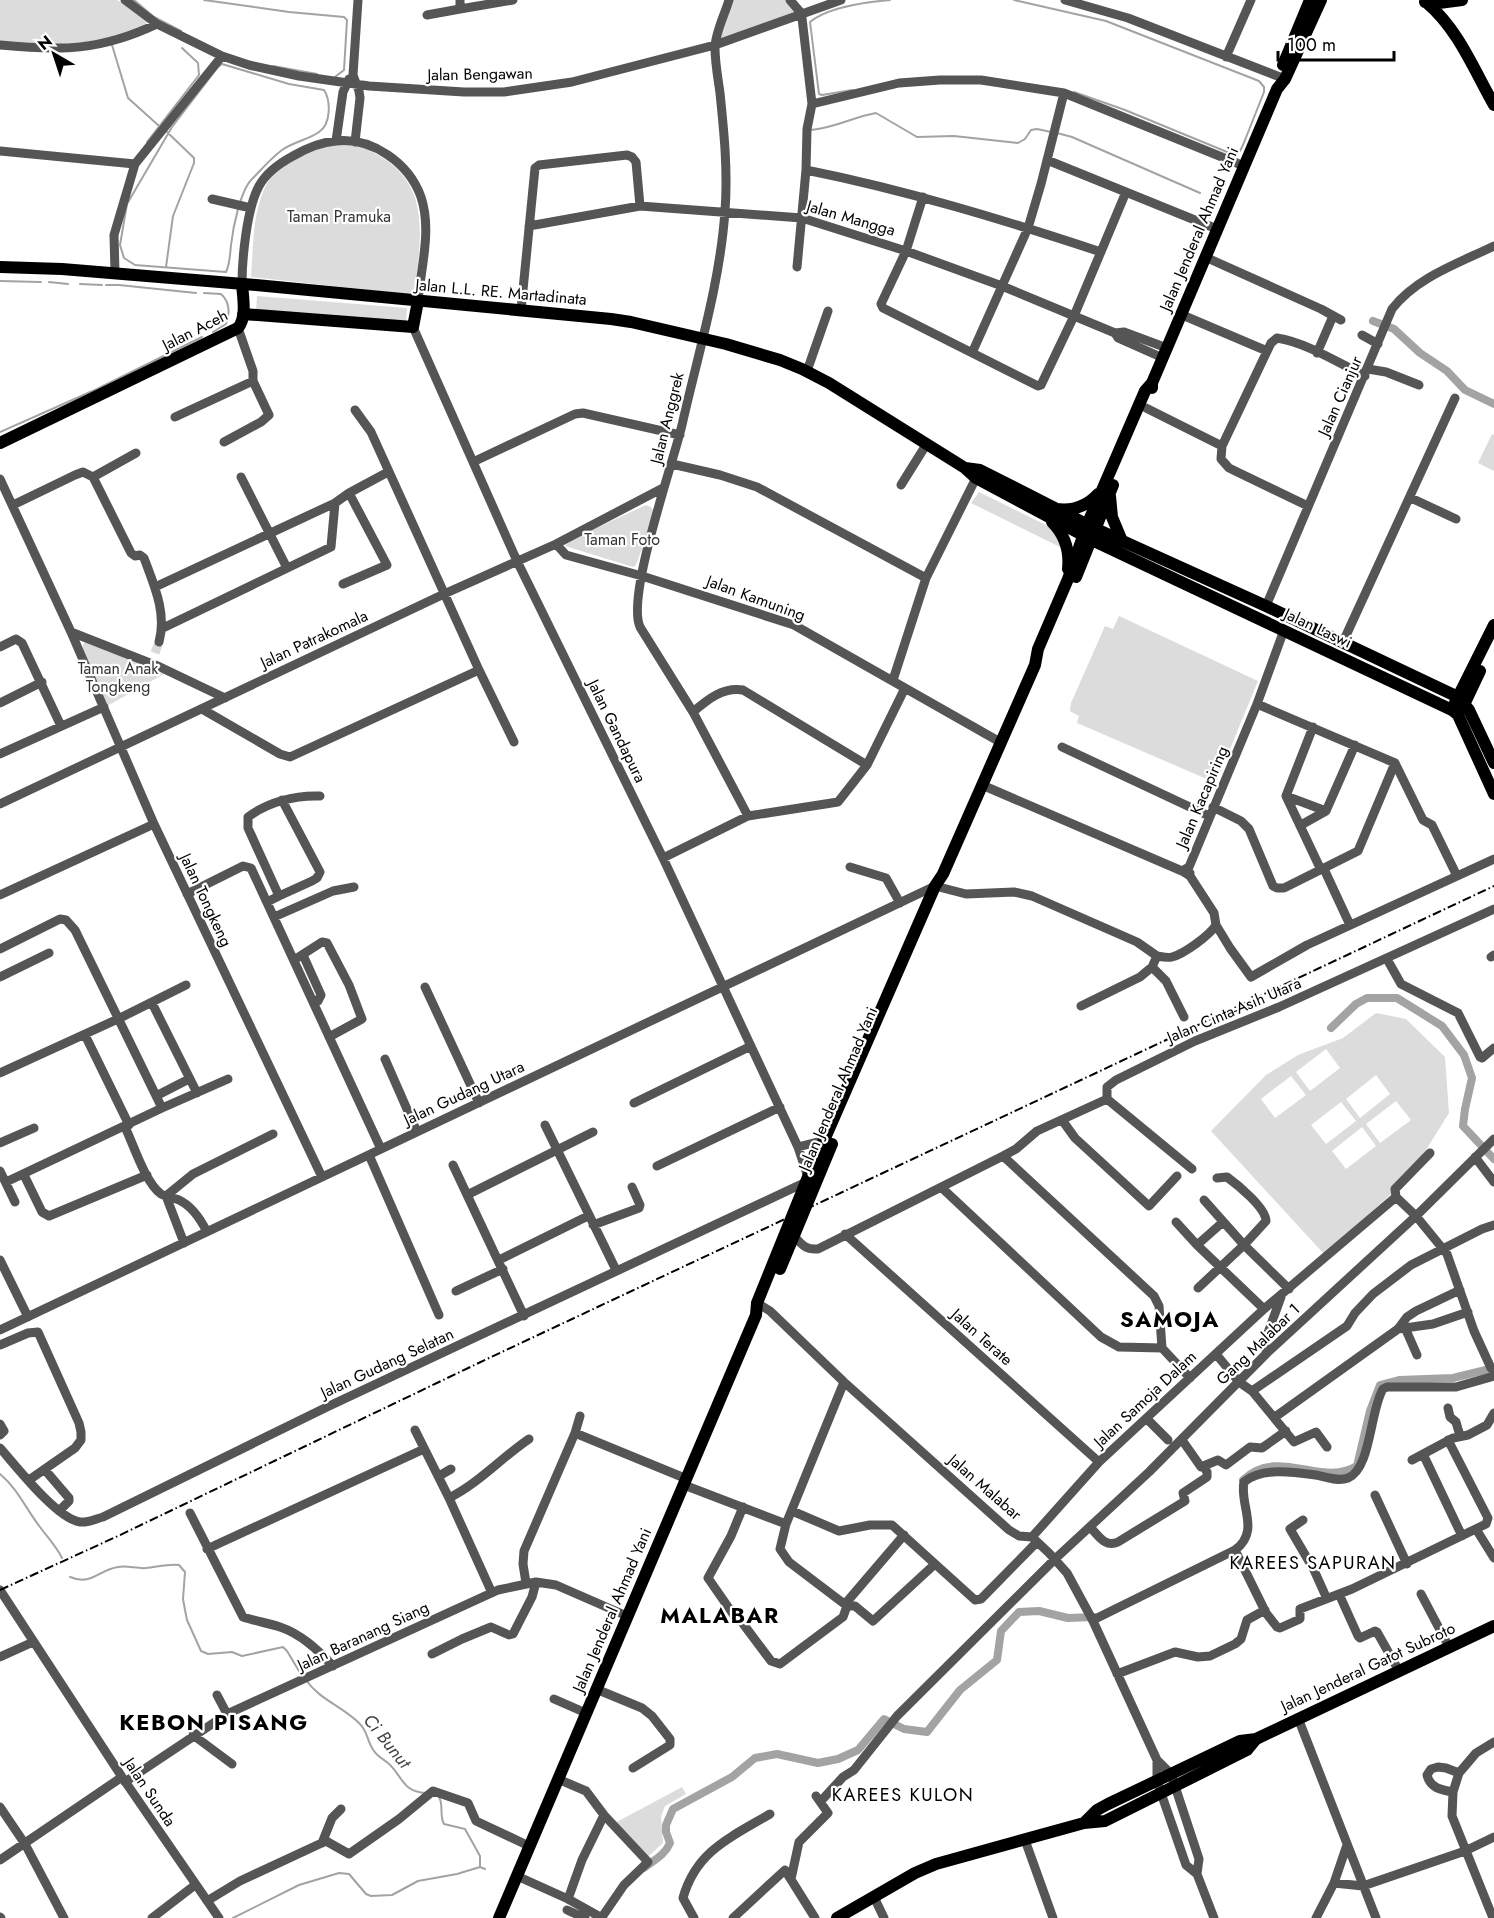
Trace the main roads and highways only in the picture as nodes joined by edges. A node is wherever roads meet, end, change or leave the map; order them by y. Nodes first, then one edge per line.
1 (1310, 0) edge
2 (1321, 0) edge
3 (1459, 1) edge
4 (1423, 2) edge
5 (1453, 32) junction
6 (1282, 80) junction
7 (1494, 105) edge
8 (0, 267) edge
9 (242, 284) junction
10 (418, 301) junction
11 (243, 314) junction
12 (1152, 383) junction
13 (0, 443) edge
14 (965, 468) junction
15 (1106, 491) junction
16 (1051, 513) junction
17 (1089, 532) junction
18 (1119, 546) junction
19 (1082, 564) junction
20 (1068, 579) junction
21 (1494, 625) edge
22 (1494, 642) edge
23 (1035, 665) junction
24 (1462, 700) junction
25 (1455, 713) junction
26 (1494, 763) edge
27 (1494, 794) edge
28 (895, 988) junction
29 (759, 1308) junction
30 (1494, 1626) edge
31 (1173, 1780) junction
32 (1084, 1823) junction
33 (499, 1918) edge
34 (837, 1918) edge

1 - 6 main road, Jalan Jenderal Ahmad Yani
2 - 6 main road, Jalan Jenderal Ahmad Yani
3 - 4 main road
3 - 5 main road
4 - 5 main road
5 - 7 main road
6 - 12 main road, Jalan Jenderal Ahmad Yani
8 - 9 main road, Jalan L.L. RE. Martadinata
9 - 10 main road, Jalan L.L. RE. Martadinata
9 - 11 main road
10 - 11 main road, Jalan Aceh
10 - 14 main road, Jalan L.L. RE. Martadinata
11 - 13 main road, Jalan Aceh
12 - 15 main road, Jalan Jenderal Ahmad Yani
12 - 15 main road, Jalan Jenderal Ahmad Yani
14 - 16 main road, Jalan L.L. RE. Martadinata
14 - 16 main road, Jalan L.L. RE. Martadinata
15 - 16 main road
15 - 17 main road, Jalan Jenderal Ahmad Yani
15 - 18 main road
16 - 17 main road, Jalan L.L. RE. Martadinata
16 - 20 main road
17 - 18 main road, Jalan Laswi
17 - 19 main road, Jalan Jenderal Ahmad Yani
17 - 20 main road, Jalan Jenderal Ahmad Yani
18 - 19 main road
18 - 24 main road, Jalan Laswi
18 - 25 main road, Jalan Laswi
19 - 23 main road, Jalan Jenderal Ahmad Yani
20 - 23 main road, Jalan Jenderal Ahmad Yani
21 - 24 main road
22 - 24 main road
23 - 28 main road, Jalan Jenderal Ahmad Yani
24 - 25 main road
24 - 26 main road
25 - 27 main road
28 - 29 main road, Jalan Jenderal Ahmad Yani
28 - 29 main road, Jalan Jenderal Ahmad Yani
29 - 33 main road, Jalan Jenderal Ahmad Yani
30 - 31 main road, Jalan Jenderal Gatot Subroto
31 - 32 main road, Jalan Jenderal Gatot Subroto
31 - 32 main road, Jalan Jenderal Gatot Subroto
32 - 34 main road, Jalan Jenderal Gatot Subroto

